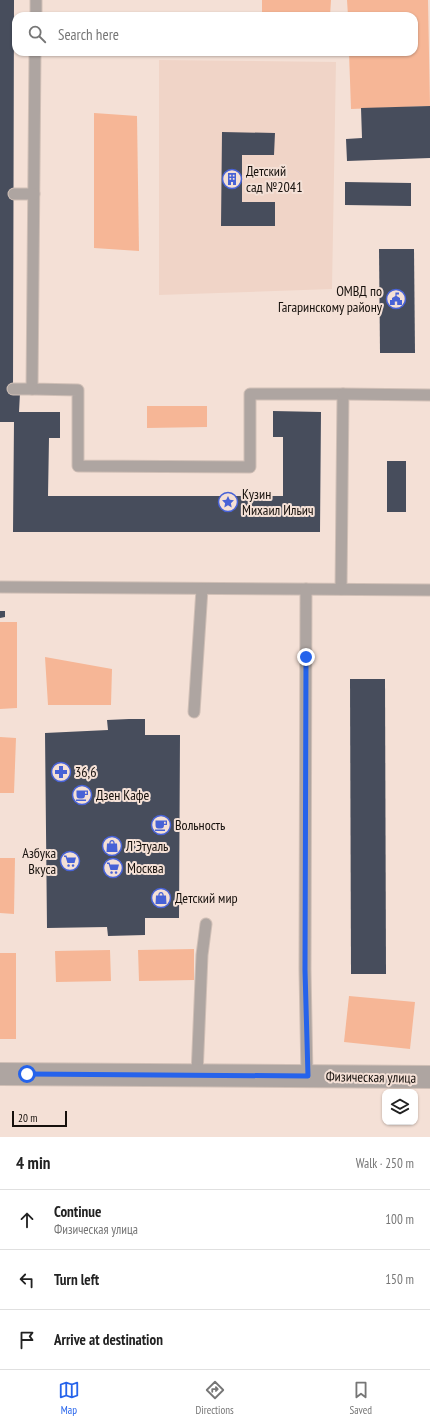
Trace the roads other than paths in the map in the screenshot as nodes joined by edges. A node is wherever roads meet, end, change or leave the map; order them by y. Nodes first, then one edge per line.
1 (36, 0) edge
2 (36, 12) edge
3 (35, 56) edge
4 (14, 194) dead end
5 (34, 194) junction
6 (13, 389) dead end
7 (32, 389) junction
8 (343, 394) junction
9 (430, 395) edge
10 (0, 587) edge
11 (202, 588) junction
12 (306, 589) junction
13 (341, 589) junction
14 (430, 590) edge
15 (194, 712) dead end
16 (206, 924) dead end
17 (0, 1074) edge
18 (197, 1075) junction
19 (308, 1076) junction
20 (430, 1077) edge

1 - 2 lane
3 - 5 lane
4 - 5 lane
5 - 7 lane
6 - 7 lane
7 - 8 lane
8 - 9 lane
8 - 13 lane
10 - 11 lane
11 - 12 lane
11 - 15 lane
12 - 13 lane
12 - 19 lane
13 - 14 lane
16 - 18 lane
17 - 18 street, Физическая улица
18 - 19 street, Физическая улица
19 - 20 street, Физическая улица

